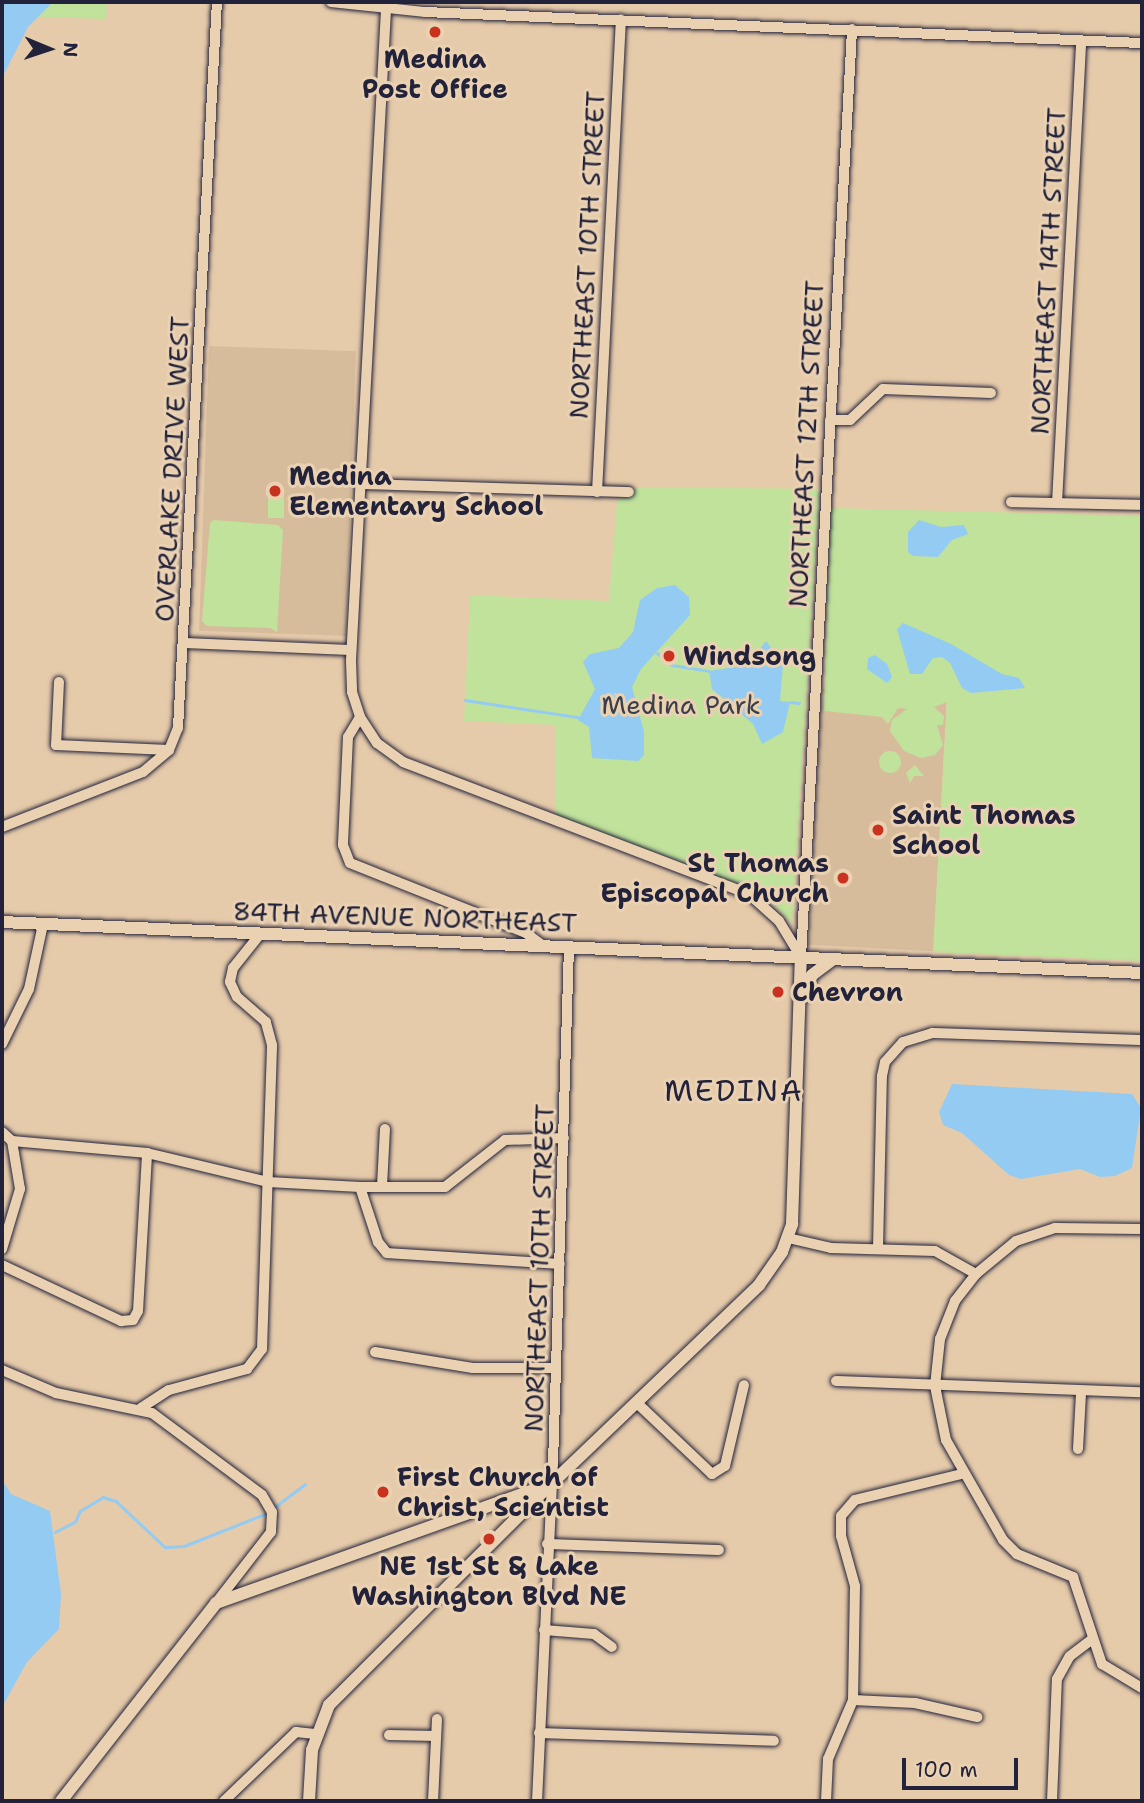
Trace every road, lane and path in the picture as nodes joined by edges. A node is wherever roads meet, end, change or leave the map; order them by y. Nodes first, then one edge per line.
1 (217, 2) edge
2 (331, 2) edge
3 (386, 10) junction
4 (621, 20) junction
5 (852, 29) junction
6 (1081, 41) junction
7 (1142, 43) edge
8 (991, 393) dead end
9 (830, 420) junction
10 (360, 484) junction
11 (597, 492) junction
12 (629, 492) dead end
13 (1011, 502) dead end
14 (1057, 503) junction
15 (1142, 505) edge
16 (184, 643) junction
17 (351, 650) junction
18 (59, 682) dead end
19 (360, 717) junction
20 (169, 750) junction
21 (2, 827) edge
22 (804, 917) junction
23 (2, 922) edge
24 (43, 924) junction
25 (783, 926) junction
26 (261, 933) junction
27 (542, 945) junction
28 (569, 946) junction
29 (801, 957) junction
30 (833, 959) junction
31 (1142, 973) edge
32 (800, 1006) junction
33 (1142, 1040) edge
34 (2, 1044) edge
35 (385, 1129) dead end
36 (2, 1132) edge
37 (564, 1138) junction
38 (12, 1141) junction
39 (146, 1153) junction
40 (268, 1182) junction
41 (382, 1186) junction
42 (360, 1187) junction
43 (1142, 1229) edge
44 (788, 1238) junction
45 (878, 1248) junction
46 (2, 1249) edge
47 (560, 1264) junction
48 (2, 1265) edge
49 (976, 1274) junction
50 (375, 1352) dead end
51 (556, 1368) junction
52 (2, 1370) edge
53 (835, 1381) dead end
54 (744, 1385) dead end
55 (935, 1386) junction
56 (1142, 1392) edge
57 (1081, 1393) junction
58 (638, 1404) junction
59 (141, 1408) junction
60 (1077, 1449) dead end
61 (962, 1474) junction
62 (551, 1484) junction
63 (484, 1511) junction
64 (501, 1534) junction
65 (547, 1545) junction
66 (719, 1550) dead end
67 (233, 1580) junction
68 (243, 1593) junction
69 (216, 1603) junction
70 (544, 1630) junction
71 (1091, 1640) junction
72 (611, 1647) dead end
73 (1142, 1688) edge
74 (853, 1700) junction
75 (976, 1717) dead end
76 (436, 1719) dead end
77 (539, 1733) junction
78 (316, 1734) junction
79 (389, 1735) dead end
80 (436, 1736) junction
81 (774, 1741) dead end
82 (61, 1801) edge
83 (224, 1801) edge
84 (309, 1801) edge
85 (433, 1801) edge
86 (537, 1801) edge
87 (826, 1801) edge
88 (1052, 1801) edge

1 - 16 street, OVERLAKE DRIVE WEST
2 - 3 street
3 - 4 street
3 - 10 street
4 - 5 street
4 - 11 street, NORTHEAST 10TH STREET
5 - 6 street
5 - 9 street, NORTHEAST 12TH STREET
6 - 7 street
6 - 14 street, NORTHEAST 14TH STREET
8 - 9 street
9 - 22 street, NORTHEAST 12TH STREET
10 - 11 street
10 - 17 street
11 - 12 street
13 - 14 street
14 - 15 street
16 - 17 street
16 - 20 street, OVERLAKE DRIVE WEST
17 - 19 street
18 - 20 street
19 - 25 street
19 - 27 street
20 - 21 street
22 - 25 street
22 - 29 street, NORTHEAST 12TH STREET
23 - 24 main road, 84TH AVENUE NORTHEAST
24 - 26 main road, 84TH AVENUE NORTHEAST
24 - 34 street
25 - 29 street
26 - 27 main road, 84TH AVENUE NORTHEAST
26 - 40 street
27 - 28 main road, 84TH AVENUE NORTHEAST
28 - 29 main road, 84TH AVENUE NORTHEAST
28 - 37 street, NORTHEAST 10TH STREET
29 - 30 main road, 84TH AVENUE NORTHEAST
29 - 32 main road, NORTHEAST 12TH STREET
30 - 31 main road, 84TH AVENUE NORTHEAST
30 - 32 main road
32 - 44 main road, NORTHEAST 12TH STREET
33 - 45 street
35 - 41 street
36 - 38 street
37 - 41 street
37 - 47 street, NORTHEAST 10TH STREET
38 - 39 street
38 - 46 street
39 - 40 street
39 - 48 street
40 - 42 street
40 - 59 street
41 - 42 street
42 - 47 street
43 - 49 street
44 - 45 street
44 - 58 main road
45 - 49 street
47 - 51 street, NORTHEAST 10TH STREET
49 - 55 street
50 - 51 street
51 - 62 street, NORTHEAST 10TH STREET
52 - 59 street
53 - 55 street
54 - 58 street
55 - 57 street
55 - 61 street
56 - 57 street
57 - 60 street
58 - 62 main road
59 - 67 street
61 - 71 street
61 - 74 street
62 - 63 main road
62 - 64 main road
62 - 65 street, NORTHEAST 10TH STREET
63 - 64 main road
63 - 68 main road
64 - 78 main road
65 - 66 street
65 - 70 street, NORTHEAST 10TH STREET
67 - 68 street
67 - 69 street
68 - 69 main road
69 - 82 main road
70 - 72 street
70 - 77 street, NORTHEAST 10TH STREET
71 - 73 street
71 - 88 street
74 - 75 street
74 - 87 street
76 - 80 street
77 - 81 street
77 - 86 street, NORTHEAST 10TH STREET
78 - 83 street
78 - 84 main road
79 - 80 street
80 - 85 street

